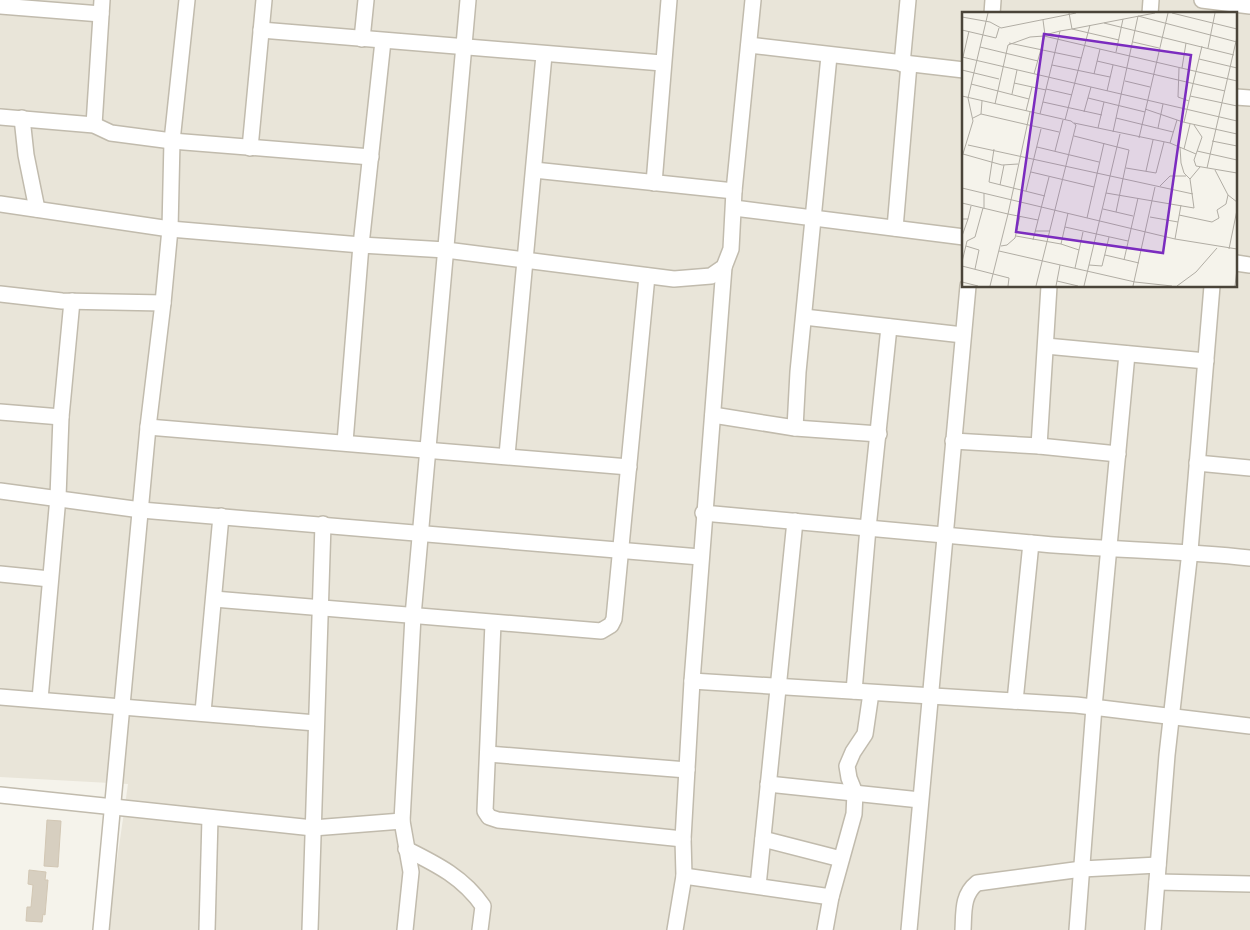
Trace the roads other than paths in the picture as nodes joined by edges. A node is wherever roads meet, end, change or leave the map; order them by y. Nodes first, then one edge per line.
1 (187, 0) edge
2 (264, 0) edge
3 (366, 0) edge
4 (468, 0) edge
5 (669, 0) edge
6 (753, 0) edge
7 (908, 0) edge
8 (1202, 0) edge
9 (0, 6) edge
10 (102, 7) edge
11 (1241, 8) edge
12 (261, 30) junction
13 (362, 39) junction
14 (383, 41) junction
15 (749, 45) junction
16 (463, 48) junction
17 (544, 55) junction
18 (829, 56) junction
19 (662, 63) junction
20 (906, 64) junction
21 (962, 70) edge
22 (0, 116) edge
23 (22, 118) junction
24 (94, 125) junction
25 (172, 141) junction
26 (250, 148) junction
27 (371, 158) junction
28 (534, 170) junction
29 (654, 183) junction
30 (734, 191) junction
31 (0, 204) edge
32 (734, 208) junction
33 (37, 209) junction
34 (815, 220) junction
35 (895, 228) junction
36 (170, 229) junction
37 (962, 237) edge
38 (361, 245) junction
39 (446, 250) junction
40 (525, 258) junction
41 (724, 267) junction
42 (647, 276) junction
43 (968, 288) edge
44 (1049, 288) edge
45 (1212, 288) edge
46 (0, 294) edge
47 (72, 301) junction
48 (163, 303) junction
49 (804, 317) junction
50 (888, 327) junction
51 (963, 335) junction
52 (1046, 346) junction
53 (1127, 354) junction
54 (1206, 361) junction
55 (0, 412) edge
56 (713, 415) junction
57 (61, 417) junction
58 (148, 427) junction
59 (796, 428) junction
60 (879, 434) junction
61 (953, 441) junction
62 (345, 442) junction
63 (1038, 446) junction
64 (428, 450) junction
65 (1118, 454) junction
66 (507, 455) junction
67 (1197, 462) junction
68 (629, 467) junction
69 (1250, 468) edge
70 (0, 491) edge
71 (58, 497) junction
72 (141, 510) junction
73 (703, 513) junction
74 (222, 516) junction
75 (795, 521) junction
76 (322, 524) junction
77 (868, 528) junction
78 (422, 534) junction
79 (945, 534) junction
80 (1031, 543) junction
81 (1110, 549) junction
82 (621, 550) junction
83 (1190, 551) junction
84 (700, 557) junction
85 (1250, 558) edge
86 (0, 574) edge
87 (50, 579) junction
88 (214, 599) junction
89 (320, 607) junction
90 (413, 616) junction
91 (493, 623) junction
92 (692, 681) junction
93 (777, 686) junction
94 (854, 691) junction
95 (871, 692) junction
96 (930, 696) junction
97 (0, 697) edge
98 (40, 699) junction
99 (1015, 701) junction
100 (122, 706) junction
101 (1094, 707) junction
102 (203, 712) junction
103 (1171, 717) junction
104 (316, 723) junction
105 (1250, 726) edge
106 (488, 754) junction
107 (687, 770) junction
108 (768, 784) junction
109 (855, 793) junction
110 (0, 795) edge
111 (920, 800) junction
112 (113, 808) junction
113 (210, 818) junction
114 (402, 821) junction
115 (313, 828) junction
116 (683, 839) junction
117 (763, 839) junction
118 (406, 849) junction
119 (841, 859) junction
120 (1158, 865) junction
121 (1082, 869) junction
122 (684, 876) junction
123 (1157, 882) junction
124 (1250, 884) edge
125 (758, 886) junction
126 (830, 897) junction
127 (101, 930) edge
128 (207, 930) edge
129 (310, 930) edge
130 (405, 930) edge
131 (480, 930) edge
132 (675, 930) edge
133 (826, 930) edge
134 (909, 930) edge
135 (963, 930) edge
136 (1077, 930) edge
137 (1153, 930) edge

1 - 25 street
2 - 12 street
3 - 13 street
4 - 16 street
5 - 19 street
6 - 15 street
7 - 20 street
8 - 11 street
9 - 10 street
10 - 24 street
12 - 13 street
12 - 26 street
13 - 14 street
14 - 16 street
14 - 27 street
15 - 18 street
15 - 30 street
16 - 17 street
16 - 39 street
17 - 19 street
17 - 28 street
18 - 20 street
18 - 34 street
19 - 29 street
20 - 21 street
20 - 35 street
22 - 23 street
23 - 24 street
23 - 33 street
24 - 25 street
25 - 26 street
25 - 36 street
26 - 27 street
27 - 38 street
28 - 29 street
28 - 40 street
29 - 30 street
30 - 32 street
31 - 33 street
32 - 34 street
32 - 41 street
33 - 36 street
34 - 35 street
34 - 49 street
35 - 37 street
36 - 38 street
36 - 48 street
38 - 39 street
38 - 62 street
39 - 40 street
39 - 64 street
40 - 42 street
40 - 66 street
41 - 42 street
41 - 56 street
42 - 68 street
43 - 51 street
44 - 52 street
45 - 54 street
46 - 47 street
47 - 48 street
47 - 57 street
48 - 58 street
49 - 50 street
49 - 59 street
50 - 51 street
50 - 60 street
51 - 61 street
52 - 53 street
52 - 63 street
53 - 54 street
53 - 65 street
54 - 67 street
55 - 57 street
56 - 59 street
56 - 73 street
57 - 71 street
58 - 62 street
58 - 72 street
59 - 60 street
60 - 77 street
61 - 63 street
61 - 79 street
62 - 64 street
63 - 65 street
64 - 66 street
64 - 78 street
65 - 81 street
66 - 68 street
67 - 69 street
67 - 83 street
68 - 82 street
70 - 71 street
71 - 72 street
71 - 87 street
72 - 74 street
72 - 100 street
73 - 75 street
73 - 84 street
74 - 76 street
74 - 88 street
75 - 77 street
75 - 93 street
76 - 78 street
76 - 89 street
77 - 79 street
77 - 94 street
78 - 82 street
78 - 90 street
79 - 80 street
79 - 96 street
80 - 81 street
80 - 99 street
81 - 83 street
81 - 101 street
82 - 84 street
82 - 91 street
83 - 85 street
83 - 103 street
84 - 92 street
86 - 87 street
87 - 98 street
88 - 89 street
88 - 102 street
89 - 90 street
89 - 104 street
90 - 91 street
90 - 114 street
91 - 106 street
92 - 93 street
92 - 107 street
93 - 94 street
93 - 108 street
94 - 95 street
95 - 96 street
95 - 109 street
96 - 99 street
96 - 111 street
97 - 98 street
98 - 100 street
99 - 101 street
100 - 102 street
100 - 112 street
101 - 103 street
101 - 121 street
102 - 104 street
103 - 105 street
103 - 120 street
104 - 115 street
106 - 107 street
106 - 116 street
107 - 116 street
108 - 109 street
108 - 117 street
109 - 111 street
109 - 119 street
110 - 112 street
111 - 134 street
112 - 113 street
112 - 127 street
113 - 115 street
113 - 128 street
114 - 115 street
114 - 118 street
115 - 129 street
116 - 122 street
117 - 119 street
117 - 125 street
118 - 130 street
118 - 131 street
119 - 126 street
120 - 121 street
120 - 123 street
121 - 135 street
121 - 136 street
122 - 125 street
122 - 132 street
123 - 124 street
123 - 137 street
125 - 126 street
126 - 133 street

